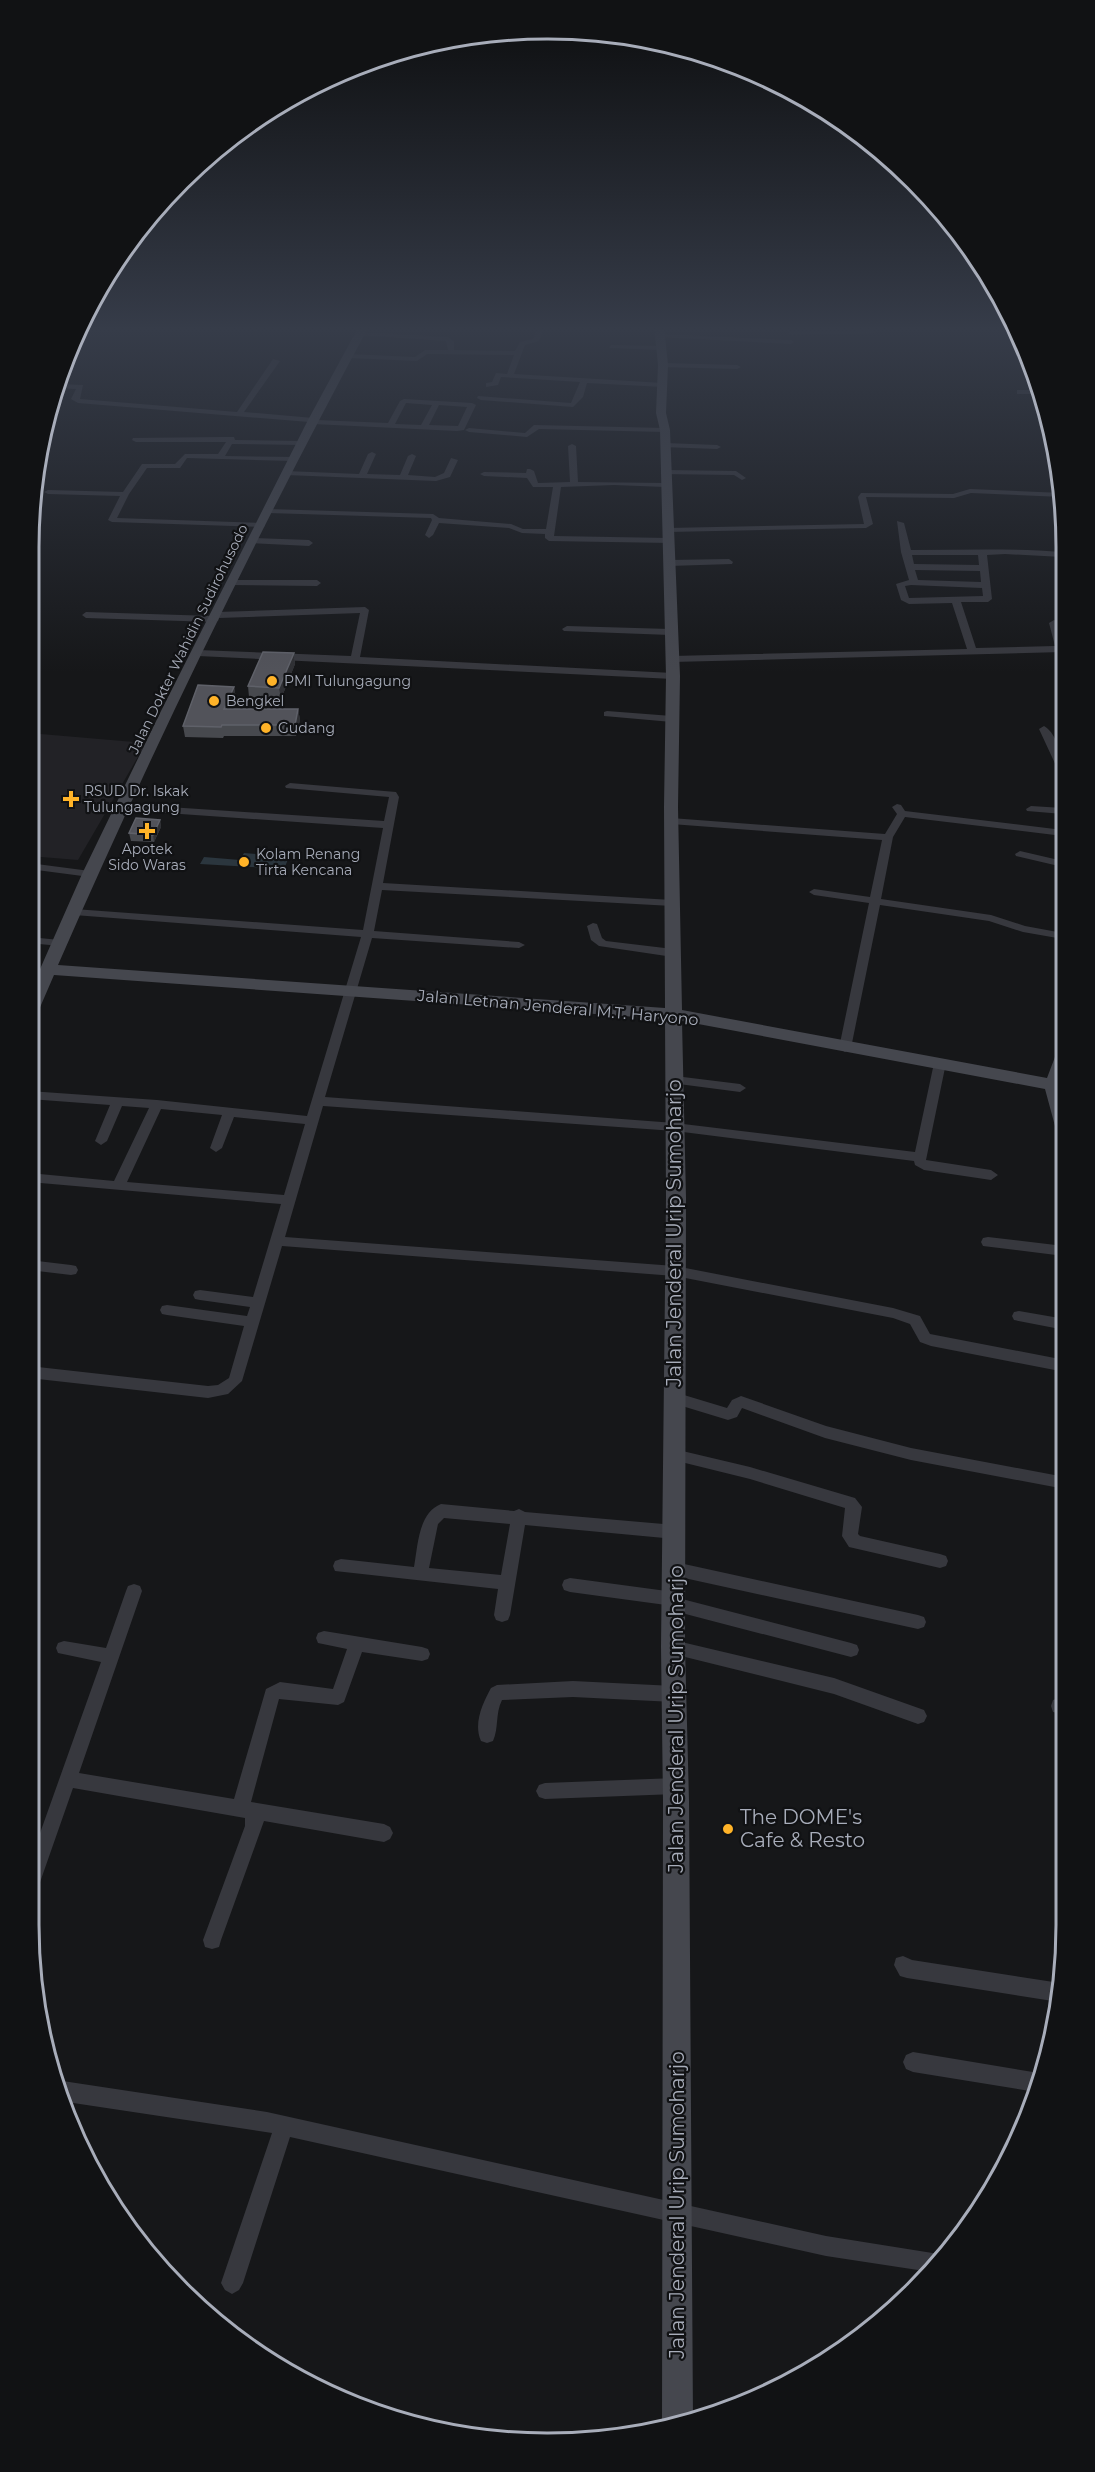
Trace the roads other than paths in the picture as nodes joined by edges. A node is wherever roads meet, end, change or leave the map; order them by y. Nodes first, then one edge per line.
1 (230, 441) edge
2 (234, 441) edge
3 (665, 441) edge
4 (302, 443) joint
5 (665, 445) junction
6 (572, 446) dead end
7 (717, 447) dead end
8 (372, 454) dead end
9 (412, 456) dead end
10 (222, 457) junction
11 (293, 459) junction
12 (454, 460) dead end
13 (218, 466) dead end
14 (286, 473) junction
15 (484, 474) dead end
16 (362, 476) junction
17 (403, 478) junction
18 (742, 478) dead end
19 (664, 479) junction
20 (574, 484) junction
21 (557, 485) junction
22 (48, 492) dead end
23 (125, 494) junction
24 (1053, 495) edge
25 (268, 511) junction
26 (436, 520) junction
27 (900, 523) dead end
28 (261, 525) junction
29 (549, 532) junction
30 (429, 535) dead end
31 (668, 536) junction
32 (253, 541) junction
33 (309, 543) dead end
34 (905, 552) junction
35 (982, 553) junction
36 (1056, 554) edge
37 (729, 562) dead end
38 (669, 563) junction
39 (909, 567) junction
40 (984, 568) junction
41 (233, 583) junction
42 (317, 583) dead end
43 (914, 583) junction
44 (986, 585) junction
45 (956, 601) junction
46 (86, 615) dead end
47 (216, 617) junction
48 (1054, 623) dead end
49 (567, 629) dead end
50 (1056, 630) edge
51 (670, 632) junction
52 (1056, 649) edge
53 (972, 651) junction
54 (198, 653) junction
55 (355, 658) junction
56 (672, 659) junction
57 (673, 675) junction
58 (607, 714) dead end
59 (672, 719) junction
60 (1044, 729) dead end
61 (1056, 755) edge
62 (290, 786) dead end
63 (123, 807) junction
64 (1031, 809) dead end
65 (1056, 811) edge
66 (671, 821) junction
67 (390, 825) junction
68 (1056, 831) edge
69 (888, 837) junction
70 (1020, 855) dead end
71 (1056, 863) edge
72 (39, 867) edge
73 (90, 874) junction
74 (377, 886) junction
75 (814, 892) dead end
76 (874, 899) junction
77 (672, 903) junction
78 (74, 912) junction
79 (593, 926) dead end
80 (368, 932) junction
81 (1056, 935) edge
82 (39, 941) edge
83 (60, 943) junction
84 (519, 945) dead end
85 (673, 953) junction
86 (47, 969) junction
87 (39, 987) edge
88 (349, 991) junction
89 (674, 1014) junction
90 (845, 1048) junction
91 (940, 1063) junction
92 (675, 1080) junction
93 (1056, 1086) edge
94 (740, 1088) dead end
95 (39, 1096) edge
96 (118, 1101) junction
97 (319, 1101) junction
98 (157, 1104) junction
99 (229, 1113) junction
100 (313, 1121) junction
101 (675, 1127) junction
102 (101, 1142) dead end
103 (216, 1148) dead end
104 (920, 1157) junction
105 (991, 1175) dead end
106 (39, 1179) edge
107 (118, 1186) junction
108 (288, 1200) junction
109 (276, 1241) junction
110 (988, 1242) dead end
111 (1056, 1250) edge
112 (39, 1266) edge
113 (71, 1270) dead end
114 (675, 1271) junction
115 (200, 1295) dead end
116 (258, 1303) junction
117 (167, 1310) dead end
118 (1019, 1316) dead end
119 (252, 1322) junction
120 (1056, 1323) edge
121 (1056, 1364) edge
122 (39, 1373) edge
123 (674, 1398) junction
124 (674, 1455) junction
125 (1056, 1481) edge
126 (519, 1516) junction
127 (675, 1532) junction
128 (940, 1561) dead end
129 (341, 1566) dead end
130 (675, 1569) junction
131 (420, 1574) junction
132 (507, 1583) junction
133 (570, 1586) dead end
134 (134, 1591) dead end
135 (674, 1601) junction
136 (502, 1615) dead end
137 (918, 1622) dead end
138 (324, 1638) dead end
139 (357, 1643) junction
140 (673, 1647) junction
141 (64, 1648) dead end
142 (850, 1650) dead end
143 (422, 1654) dead end
144 (111, 1656) junction
145 (674, 1694) junction
146 (918, 1716) dead end
147 (487, 1736) dead end
148 (68, 1779) junction
149 (676, 1785) junction
150 (545, 1791) dead end
151 (245, 1809) junction
152 (384, 1833) dead end
153 (39, 1858) edge
154 (212, 1940) dead end
155 (903, 1965) dead end
156 (1052, 1992) edge
157 (913, 2062) dead end
158 (1031, 2082) edge
159 (67, 2092) edge
160 (284, 2126) junction
161 (678, 2213) junction
162 (929, 2261) edge
163 (232, 2283) dead end
164 (677, 2416) edge

1 - 10 street
2 - 4 street
3 - 5 street, Jalan Jenderal Urip Sumoharjo
4 - 11 street, Jalan Dokter Wahidin Sudirohusodo
5 - 7 street
5 - 19 street, Jalan Jenderal Urip Sumoharjo
6 - 20 street
8 - 16 street
9 - 17 street
10 - 11 street
10 - 13 street
10 - 23 street
11 - 14 street, Jalan Dokter Wahidin Sudirohusodo
12 - 17 street
14 - 16 street
14 - 25 street, Jalan Dokter Wahidin Sudirohusodo
15 - 21 street
16 - 17 street
18 - 19 street
19 - 20 street
19 - 31 street, Jalan Jenderal Urip Sumoharjo
20 - 21 street
21 - 29 street
22 - 23 street
23 - 28 street
24 - 31 street
25 - 26 street
25 - 28 street, Jalan Dokter Wahidin Sudirohusodo
26 - 29 street
26 - 30 street
27 - 34 street
28 - 32 street, Jalan Dokter Wahidin Sudirohusodo
29 - 31 street
31 - 38 street, Jalan Jenderal Urip Sumoharjo
32 - 33 street
32 - 41 street, Jalan Dokter Wahidin Sudirohusodo
34 - 35 street
34 - 39 street
35 - 36 street
35 - 40 street
37 - 38 street
38 - 51 street, Jalan Jenderal Urip Sumoharjo
39 - 40 street
39 - 43 street
40 - 44 street
41 - 42 street
41 - 47 street, Jalan Dokter Wahidin Sudirohusodo
43 - 44 street
43 - 45 street
44 - 45 street
45 - 53 street
46 - 47 street
47 - 54 street, Jalan Dokter Wahidin Sudirohusodo
47 - 55 street
48 - 50 street
49 - 51 street
51 - 56 street, Jalan Jenderal Urip Sumoharjo
52 - 53 street
53 - 56 street
54 - 55 street
54 - 63 street, Jalan Dokter Wahidin Sudirohusodo
55 - 57 street
56 - 57 street, Jalan Jenderal Urip Sumoharjo
57 - 59 street, Jalan Jenderal Urip Sumoharjo
58 - 59 street
59 - 66 street, Jalan Jenderal Urip Sumoharjo
60 - 61 street
62 - 67 street
63 - 67 street
63 - 73 street, Jalan Dokter Wahidin Sudirohusodo
64 - 65 street
66 - 69 street
66 - 77 street, Jalan Jenderal Urip Sumoharjo
67 - 74 street
68 - 69 street
69 - 76 street
70 - 71 street
72 - 73 street
73 - 78 street, Jalan Dokter Wahidin Sudirohusodo
74 - 77 street
74 - 80 street
75 - 76 street
76 - 81 street
76 - 90 street
77 - 85 street, Jalan Jenderal Urip Sumoharjo
78 - 80 street
78 - 83 street, Jalan Dokter Wahidin Sudirohusodo
79 - 85 street
80 - 84 street
80 - 88 street
82 - 83 street
83 - 86 street, Jalan Dokter Wahidin Sudirohusodo
85 - 89 street, Jalan Jenderal Urip Sumoharjo
86 - 87 street, Jalan Dokter Wahidin Sudirohusodo
86 - 88 street, Jalan Letnan Jenderal M.T. Haryono
88 - 89 street, Jalan Letnan Jenderal M.T. Haryono
88 - 97 street
89 - 90 street, Jalan Letnan Jenderal M.T. Haryono
89 - 92 street, Jalan Jenderal Urip Sumoharjo
90 - 91 street, Jalan Letnan Jenderal M.T. Haryono
91 - 93 street, Jalan Letnan Jenderal M.T. Haryono
91 - 104 street
92 - 94 street
92 - 101 street, Jalan Jenderal Urip Sumoharjo
95 - 96 street
96 - 98 street
96 - 102 street
97 - 100 street
97 - 101 street
98 - 99 street
98 - 107 street
99 - 100 street
99 - 103 street
100 - 108 street
101 - 104 street
101 - 114 street, Jalan Jenderal Urip Sumoharjo
104 - 105 street
106 - 107 street
107 - 108 street
108 - 109 street
109 - 114 street
109 - 116 street
110 - 111 street
112 - 113 street
114 - 121 street
114 - 123 street, Jalan Jenderal Urip Sumoharjo
115 - 116 street
116 - 119 street
117 - 119 street
118 - 120 street
119 - 122 street
123 - 124 street, Jalan Jenderal Urip Sumoharjo
123 - 125 street
124 - 127 street, Jalan Jenderal Urip Sumoharjo
124 - 128 street
126 - 127 street
126 - 131 street
126 - 132 street
127 - 130 street, Jalan Jenderal Urip Sumoharjo
129 - 131 street
130 - 135 street, Jalan Jenderal Urip Sumoharjo
130 - 137 street
131 - 132 street
132 - 136 street
133 - 135 street
134 - 144 street
135 - 140 street, Jalan Jenderal Urip Sumoharjo
135 - 142 street
138 - 139 street
139 - 143 street
139 - 151 street
140 - 145 street, Jalan Jenderal Urip Sumoharjo
140 - 146 street
141 - 144 street
144 - 148 street
145 - 147 street
145 - 149 street, Jalan Jenderal Urip Sumoharjo
148 - 151 street
148 - 153 street
149 - 150 street
149 - 161 street, Jalan Jenderal Urip Sumoharjo
151 - 152 street
151 - 154 street
155 - 156 street
157 - 158 street
159 - 160 street
160 - 161 street
160 - 163 street
161 - 162 street
161 - 164 street, Jalan Jenderal Urip Sumoharjo

